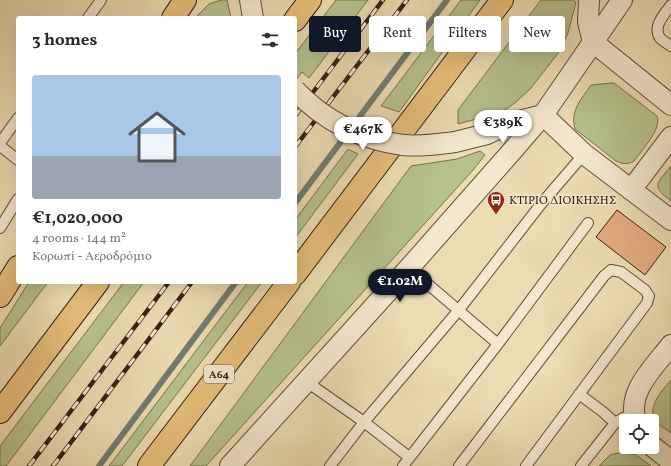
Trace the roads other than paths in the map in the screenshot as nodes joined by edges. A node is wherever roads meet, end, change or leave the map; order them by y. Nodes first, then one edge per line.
1 (101, 0) edge
2 (185, 0) edge
3 (250, 0) edge
4 (310, 0) edge
5 (502, 0) edge
6 (590, 0) edge
7 (622, 0) edge
8 (671, 5) edge
9 (89, 16) edge
10 (174, 16) edge
11 (253, 16) edge
12 (297, 17) edge
13 (593, 42) junction
14 (671, 46) edge
15 (297, 92) edge
16 (671, 105) edge
17 (543, 115) junction
18 (16, 121) edge
19 (671, 137) edge
20 (0, 145) edge
21 (584, 154) junction
22 (16, 158) edge
23 (631, 190) junction
24 (16, 202) edge
25 (671, 220) edge
26 (588, 223) dead end
27 (0, 228) edge
28 (409, 268) junction
29 (16, 270) edge
30 (297, 271) edge
31 (96, 284) edge
32 (287, 284) edge
33 (0, 296) edge
34 (458, 311) junction
35 (498, 344) junction
36 (671, 345) edge
37 (307, 382) junction
38 (580, 394) junction
39 (0, 412) edge
40 (635, 414) edge
41 (619, 420) edge
42 (364, 422) junction
43 (615, 423) junction
44 (659, 452) edge
45 (409, 457) junction
46 (671, 461) edge
47 (149, 466) edge
48 (230, 466) edge
49 (330, 466) edge
50 (403, 466) edge
51 (459, 466) edge
52 (526, 466) edge
53 (581, 466) edge

1 - 9 lane
2 - 10 highway
3 - 11 street
4 - 12 highway
5 - 30 highway
6 - 13 street
7 - 13 street
8 - 14 lane
13 - 16 street
13 - 17 street
15 - 17 street, bridge
17 - 21 street
17 - 28 street
18 - 20 lane
19 - 23 street
20 - 22 lane
21 - 23 street
21 - 34 lane
23 - 25 street
24 - 27 lane
26 - 35 lane
28 - 34 lane
28 - 37 street
29 - 33 highway
31 - 39 highway
32 - 47 highway, Α64
34 - 35 lane
34 - 42 lane
35 - 45 lane
36 - 40 street
37 - 42 lane
37 - 48 street
38 - 43 lane
38 - 51 lane
38 - 52 lane
41 - 43 lane
42 - 45 lane
42 - 49 lane
43 - 53 lane
44 - 46 street
45 - 50 lane

